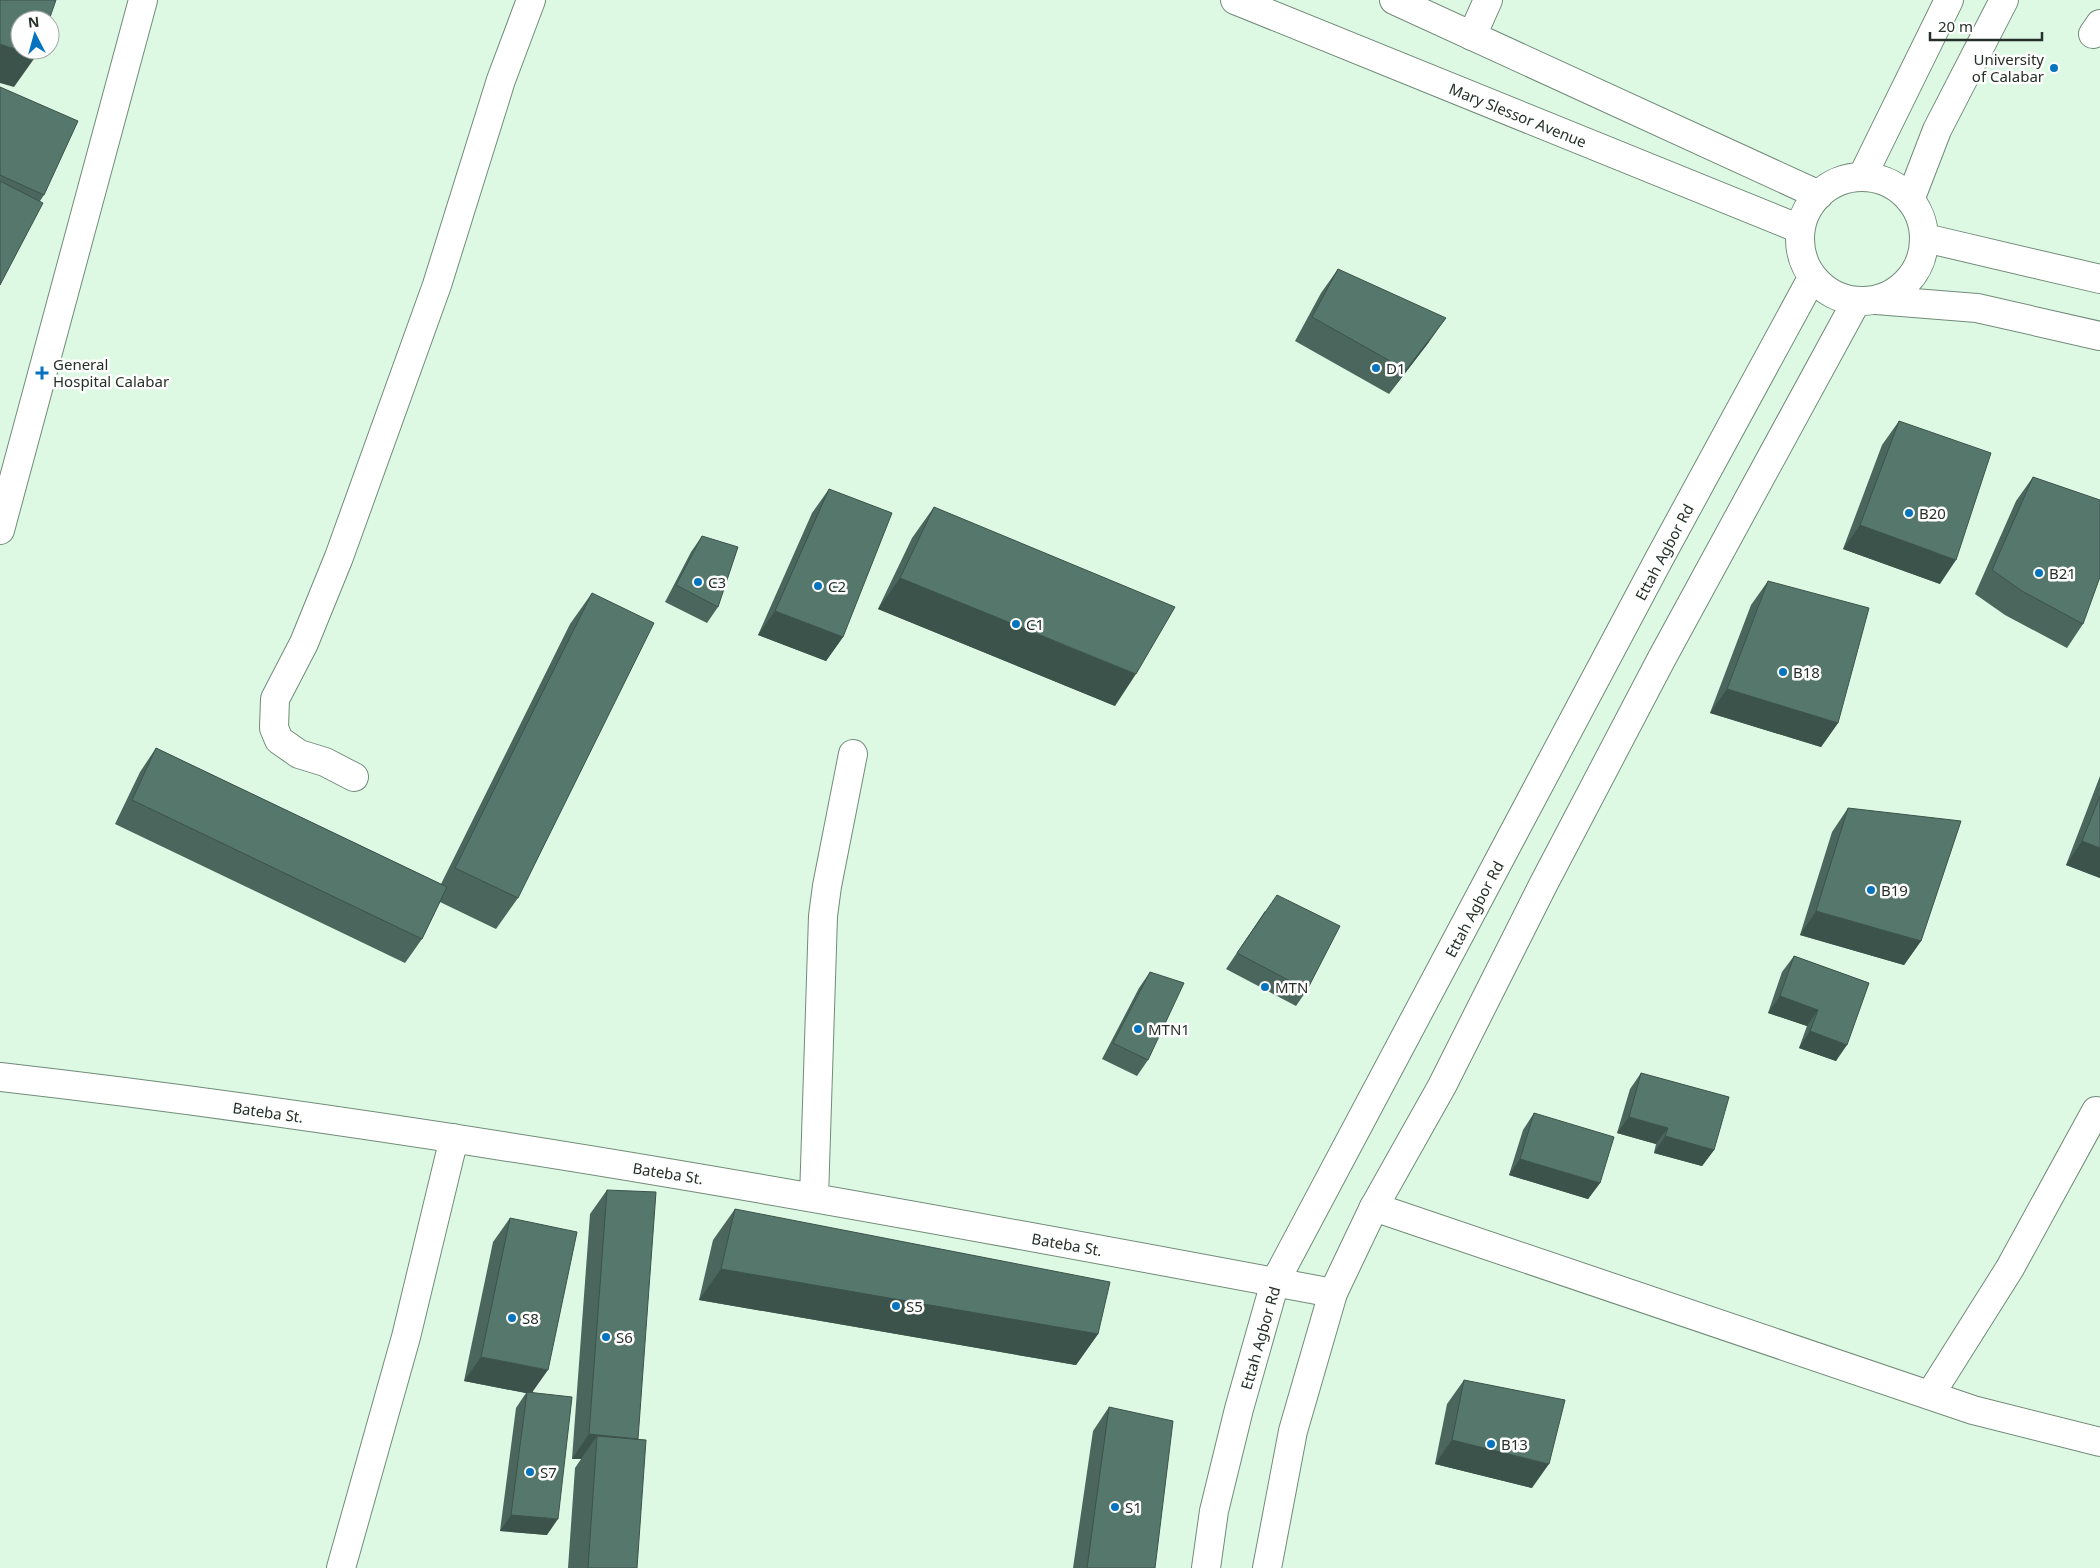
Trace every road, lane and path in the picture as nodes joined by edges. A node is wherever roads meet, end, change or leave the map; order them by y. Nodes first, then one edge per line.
1 (144, 0) edge
2 (530, 0) edge
3 (1235, 0) edge
4 (1394, 0) edge
5 (1488, 0) edge
6 (1950, 0) edge
7 (2004, 0) edge
8 (1472, 36) junction
9 (1862, 177) junction
10 (1819, 195) junction
11 (1910, 200) junction
12 (1800, 229) junction
13 (1925, 238) junction
14 (1812, 278) junction
15 (2100, 279) edge
16 (1866, 301) junction
17 (2100, 336) edge
18 (0, 530) edge
19 (853, 754) dead end
20 (354, 777) dead end
21 (0, 1077) edge
22 (2096, 1111) dead end
23 (454, 1138) junction
24 (814, 1198) junction
25 (1374, 1207) junction
26 (1275, 1282) junction
27 (1333, 1293) junction
28 (1930, 1396) junction
29 (2100, 1442) edge
30 (341, 1568) edge
31 (1206, 1568) edge
32 (1267, 1568) edge

1 - 18 main road
2 - 20 main road
3 - 12 main road, Mary Slessor Avenue
4 - 8 main road
5 - 8 main road
6 - 9 main road
7 - 11 main road
8 - 10 main road
9 - 10 main road
9 - 11 main road
10 - 12 main road
11 - 13 main road
12 - 14 main road
13 - 15 main road
13 - 16 main road
14 - 16 main road
14 - 26 main road, Ettah Agbor Rd
16 - 17 main road
16 - 25 main road
19 - 24 main road
21 - 23 main road, Bateba St.
22 - 28 main road
23 - 24 main road, Bateba St.
23 - 30 main road
24 - 26 main road, Bateba St.
25 - 27 main road
25 - 28 main road
26 - 27 main road, Bateba St.
26 - 31 main road, Ettah Agbor Rd
27 - 32 main road
28 - 29 main road

